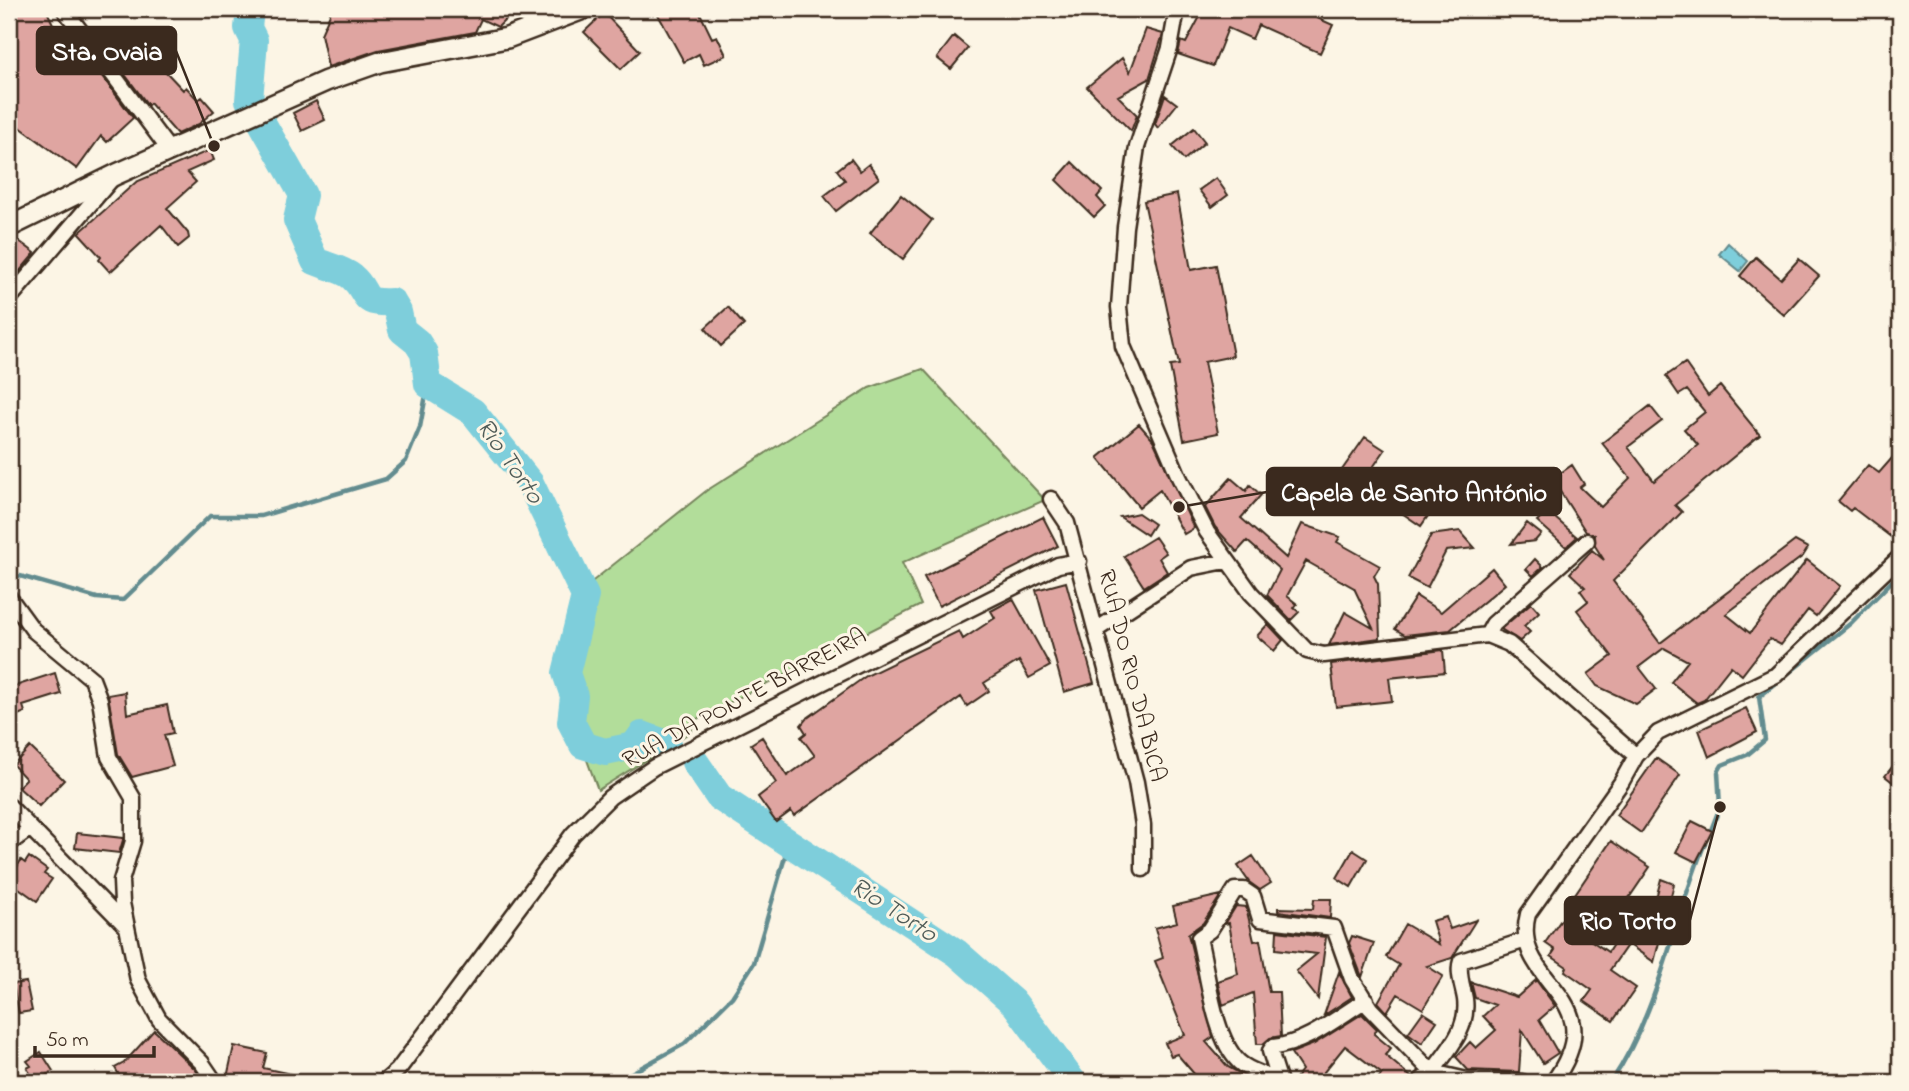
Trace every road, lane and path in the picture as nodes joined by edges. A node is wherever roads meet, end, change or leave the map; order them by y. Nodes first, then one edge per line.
1 (64, 9) edge
2 (583, 9) edge
3 (1177, 9) edge
4 (559, 13) edge
5 (170, 151) junction
6 (117, 174) junction
7 (9, 227) edge
8 (9, 299) edge
9 (1051, 499) dead end
10 (1587, 541) dead end
11 (1900, 557) edge
12 (1079, 561) junction
13 (1226, 561) junction
14 (9, 597) edge
15 (1096, 630) junction
16 (1487, 635) junction
17 (1636, 756) junction
18 (9, 806) edge
19 (29, 829) junction
20 (9, 844) edge
21 (1143, 869) dead end
22 (127, 928) junction
23 (1526, 940) junction
24 (1366, 1000) junction
25 (1432, 1072) junction
26 (1261, 1078) edge
27 (215, 1082) edge
28 (384, 1082) edge
29 (1279, 1082) edge
30 (1419, 1082) edge
31 (1522, 1082) edge
32 (1553, 1082) edge

1 - 5 street
2 - 4 street
3 - 13 street
4 - 5 street
5 - 6 street
6 - 7 street
6 - 8 street
9 - 12 street, RUA DO RIO DA BICA
10 - 16 street
11 - 17 street
12 - 15 street, RUA DO RIO DA BICA
12 - 28 street, RUA DA PONTE BARREIRA
13 - 15 street
13 - 16 street
14 - 22 street
15 - 21 street, RUA DO RIO DA BICA
16 - 17 street
17 - 23 street
18 - 19 street
19 - 20 street
19 - 22 street
22 - 27 street
23 - 25 street
23 - 32 street
24 - 25 street
24 - 26 street
24 - 29 street
25 - 30 street
25 - 31 street
26 - 29 street

